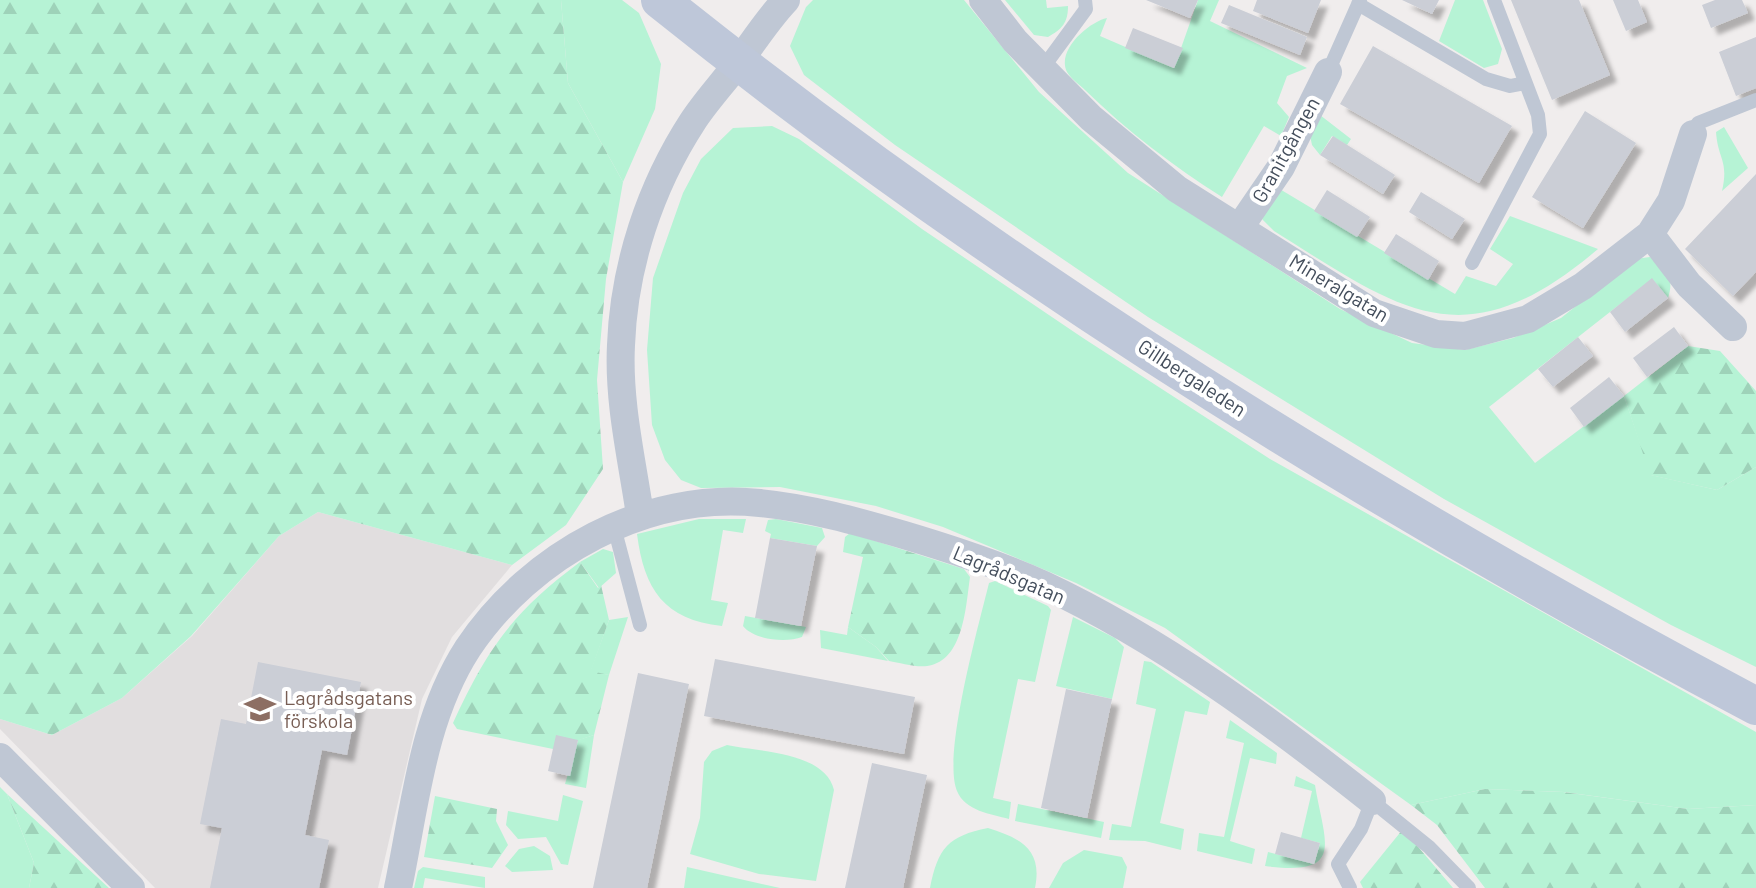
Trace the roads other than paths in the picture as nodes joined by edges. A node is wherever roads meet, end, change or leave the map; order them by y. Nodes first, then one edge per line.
1 (660, 0) edge
2 (786, 0) edge
3 (983, 0) edge
4 (1085, 0) edge
5 (1494, 0) edge
6 (1359, 2) edge
7 (738, 62) junction
8 (1042, 69) junction
9 (1328, 72) joint
10 (1525, 83) junction
11 (1756, 100) edge
12 (1693, 134) joint
13 (1240, 227) junction
14 (1650, 234) junction
15 (1472, 263) dead end
16 (1733, 327) dead end
17 (627, 521) junction
18 (640, 625) dead end
19 (1756, 706) edge
20 (0, 757) edge
21 (1372, 801) junction
22 (131, 888) edge
23 (398, 888) edge
24 (1350, 888) edge
25 (1469, 888) edge

1 - 7 main road, Gillbergaleden
2 - 7 street
3 - 8 street, Mineralgatan
4 - 8 lane
5 - 10 lane
6 - 9 lane
6 - 10 lane
7 - 17 street
7 - 19 main road, Gillbergaleden
8 - 13 street, Mineralgatan
9 - 13 street, Granitgången
10 - 15 lane
11 - 12 lane
12 - 14 street, Mineralgatan
13 - 14 street, Mineralgatan
14 - 16 street
17 - 18 lane
17 - 21 street, Lagrådsgatan
17 - 23 street, Lagrådsgatan
20 - 22 street
21 - 24 lane
21 - 25 lane

